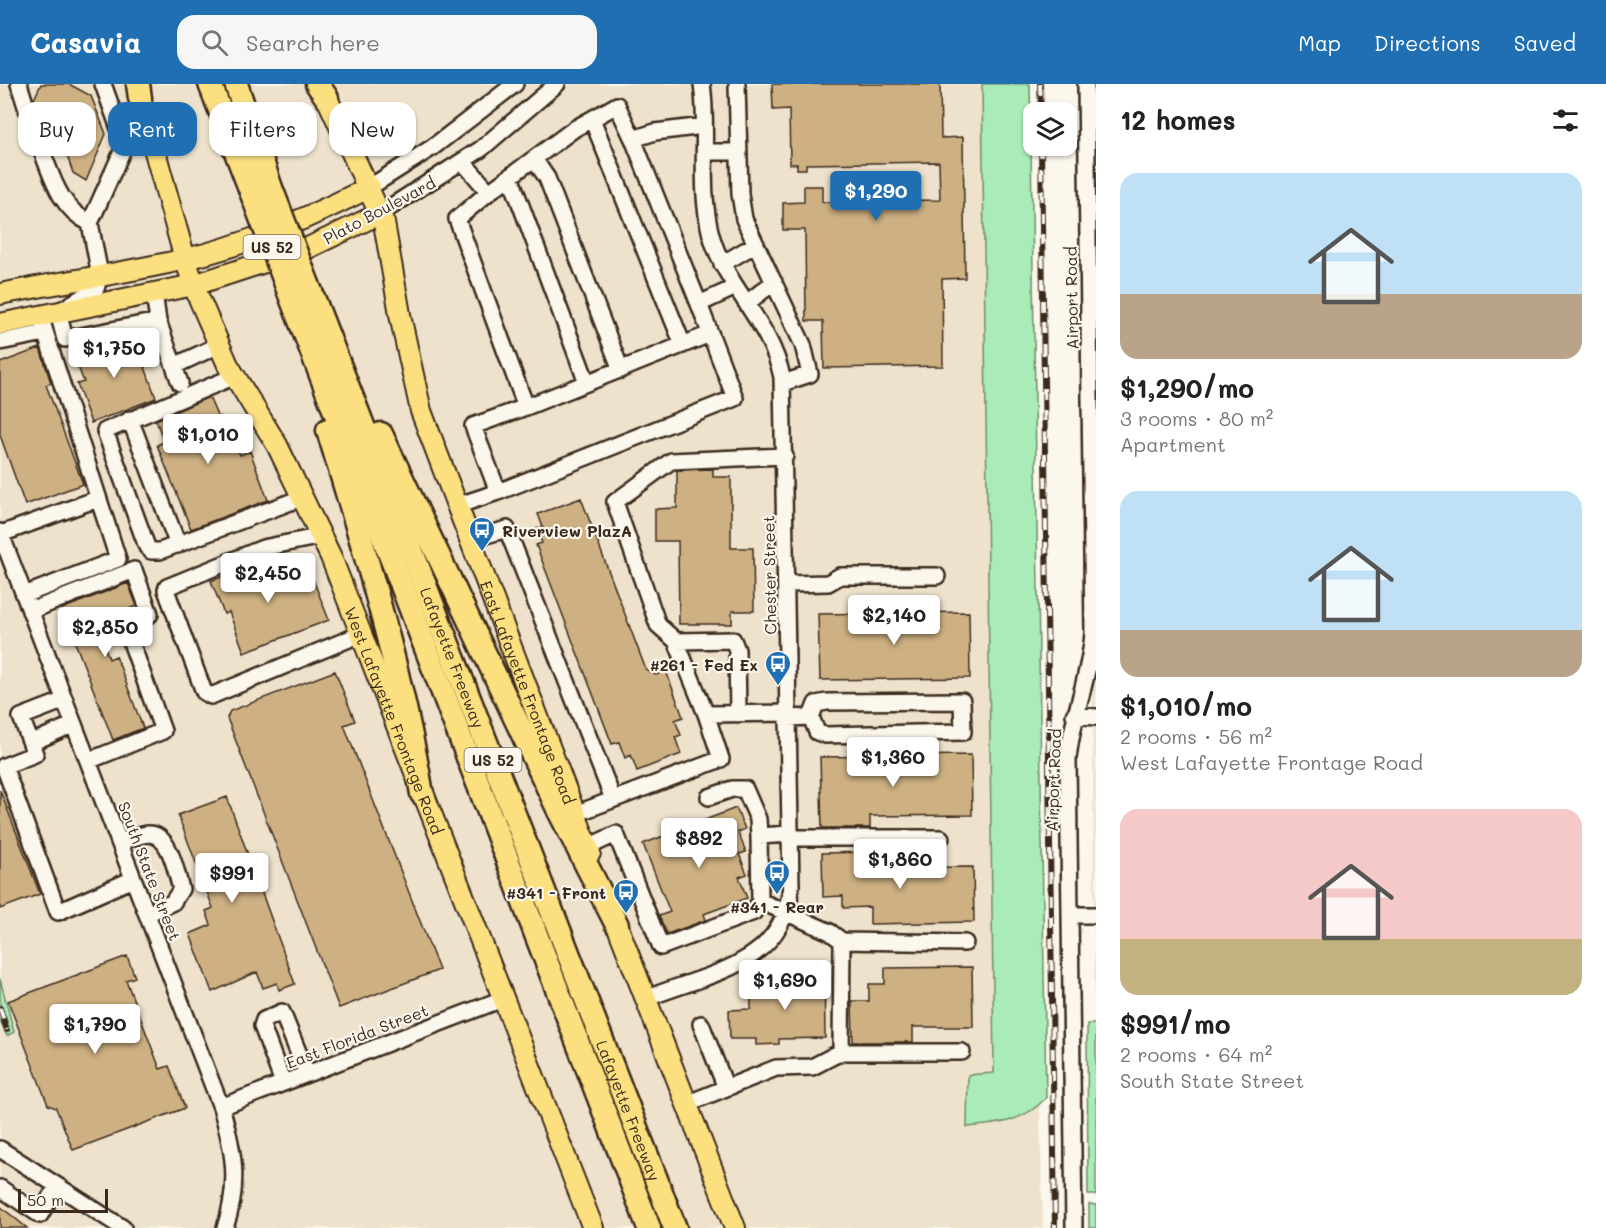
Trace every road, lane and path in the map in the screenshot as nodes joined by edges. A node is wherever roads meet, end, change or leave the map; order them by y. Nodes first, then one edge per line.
1 (19, 84) edge
2 (102, 84) edge
3 (210, 84) edge
4 (236, 84) edge
5 (515, 84) edge
6 (557, 84) edge
7 (702, 84) edge
8 (737, 84) edge
9 (1086, 84) edge
10 (138, 89) edge
11 (321, 89) edge
12 (592, 119) junction
13 (704, 126) junction
14 (633, 139) junction
15 (705, 152) junction
16 (739, 152) junction
17 (534, 159) junction
18 (463, 162) junction
19 (510, 177) junction
20 (369, 187) junction
21 (261, 191) junction
22 (489, 192) junction
23 (381, 213) junction
24 (90, 223) junction
25 (756, 244) junction
26 (185, 259) junction
27 (722, 264) junction
28 (100, 275) junction
29 (774, 282) junction
30 (194, 285) junction
31 (736, 286) junction
32 (154, 293) junction
33 (0, 294) edge
34 (304, 302) junction
35 (747, 303) junction
36 (699, 304) junction
37 (47, 320) junction
38 (158, 321) junction
39 (0, 324) edge
40 (710, 334) junction
41 (0, 342) edge
42 (219, 345) junction
43 (683, 345) junction
44 (174, 366) junction
45 (621, 370) junction
46 (235, 375) junction
47 (180, 383) dead end
48 (587, 383) junction
49 (783, 383) junction
50 (526, 407) junction
51 (130, 419) junction
52 (785, 456) junction
53 (498, 492) junction
54 (304, 497) junction
55 (97, 499) junction
56 (456, 506) junction
57 (1095, 516) edge
58 (0, 533) edge
59 (322, 536) junction
60 (469, 540) junction
61 (178, 545) junction
62 (937, 576) dead end
63 (787, 585) junction
64 (24, 595) junction
65 (30, 611) junction
66 (361, 634) junction
67 (676, 641) junction
68 (65, 700) junction
69 (706, 714) junction
70 (738, 714) junction
71 (789, 715) junction
72 (1074, 716) junction
73 (811, 717) junction
74 (1096, 717) edge
75 (74, 724) junction
76 (31, 742) junction
77 (88, 761) junction
78 (422, 794) junction
79 (710, 797) dead end
80 (612, 799) junction
81 (569, 816) junction
82 (759, 836) junction
83 (790, 836) junction
84 (941, 838) dead end
85 (119, 842) junction
86 (588, 847) junction
87 (133, 879) junction
88 (760, 901) junction
89 (787, 913) junction
90 (147, 914) junction
91 (1070, 915) junction
92 (1096, 915) edge
93 (617, 925) junction
94 (842, 941) junction
95 (965, 942) dead end
96 (505, 998) junction
97 (645, 999) junction
98 (701, 1024) dead end
99 (841, 1052) junction
100 (962, 1052) dead end
101 (308, 1074) junction
102 (283, 1083) junction
103 (726, 1088) junction
104 (686, 1104) junction
105 (221, 1107) junction
106 (3, 1157) edge
107 (57, 1186) junction
108 (0, 1188) edge
109 (123, 1228) edge
110 (225, 1228) edge
111 (594, 1228) edge
112 (650, 1228) edge
113 (675, 1228) edge
114 (735, 1228) edge
115 (1074, 1228) edge

1 - 24 street
2 - 24 street
3 - 21 highway, Lafayette Freeway / US 52
4 - 21 highway, Lafayette Freeway / US 52
5 - 20 street, Plato Boulevard
6 - 18 street, Plato Boulevard
7 - 13 street, Chester Street
8 - 16 street
9 - 57 street, Airport Road
10 - 26 main road, West Lafayette Frontage Road
11 - 20 main road, East Lafayette Frontage Road
12 - 14 street
12 - 17 street
12 - 43 street
13 - 14 street
13 - 15 street, Chester Street
14 - 36 street
15 - 16 street
15 - 27 street, Chester Street
16 - 25 street
17 - 19 street
17 - 45 street
18 - 22 street
18 - 23 street, Plato Boulevard
19 - 22 street
19 - 48 street
20 - 23 main road, East Lafayette Frontage Road
20 - 26 main road, Plato Boulevard
21 - 34 highway, Lafayette Freeway / US 52, bridge
22 - 50 street
23 - 30 main road, Plato Boulevard
23 - 56 main road, East Lafayette Frontage Road
24 - 28 street
25 - 27 street
25 - 29 street
26 - 28 main road, Plato Boulevard
26 - 30 main road, West Lafayette Frontage Road
27 - 31 street, Chester Street
28 - 33 main road, Plato Boulevard
28 - 37 street
29 - 35 street
29 - 49 street
30 - 32 main road, Plato Boulevard
30 - 42 main road, West Lafayette Frontage Road
31 - 35 street, Chester Street
31 - 36 street
32 - 37 main road, Plato Boulevard
32 - 38 street
34 - 78 highway
34 - 81 highway
34 - 112 highway, Lafayette Freeway / US 52
34 - 113 highway, Lafayette Freeway / US 52
35 - 49 street, Chester Street
36 - 40 street
37 - 38 street
37 - 39 main road, Plato Boulevard
37 - 41 street
37 - 55 street
38 - 44 street
40 - 43 street
40 - 53 street
42 - 44 street
42 - 46 main road, West Lafayette Frontage Road
43 - 45 street
44 - 47 street
45 - 48 street
46 - 51 street
46 - 54 main road, West Lafayette Frontage Road
48 - 50 street
49 - 52 street, Chester Street
50 - 53 street
51 - 61 street
51 - 61 street
52 - 63 street, Chester Street
52 - 67 street
53 - 56 street
54 - 59 main road, West Lafayette Frontage Road
54 - 61 street
55 - 58 street
55 - 64 street
56 - 60 main road, East Lafayette Frontage Road
57 - 72 street, Airport Road
58 - 64 street, South State Street
59 - 66 main road, West Lafayette Frontage Road
59 - 66 street
60 - 80 street
60 - 81 main road, East Lafayette Frontage Road
62 - 63 street
63 - 71 street, Chester Street
64 - 65 street, South State Street
65 - 68 street, South State Street
65 - 77 street
66 - 78 main road, West Lafayette Frontage Road
67 - 69 street
67 - 70 street
68 - 75 street, South State Street
68 - 76 street
69 - 70 street
69 - 80 street
70 - 71 street
71 - 73 street
71 - 83 street, Chester Street
72 - 74 street
72 - 91 street, Airport Road
73 - 73 street
75 - 76 street
75 - 77 street, South State Street
76 - 87 street
77 - 85 street, South State Street
78 - 96 main road, West Lafayette Frontage Road
79 - 82 street
80 - 81 street
81 - 86 main road, East Lafayette Frontage Road
81 - 93 highway
82 - 83 street
82 - 88 street
83 - 84 street
83 - 89 street, Chester Street
85 - 87 street, South State Street
85 - 90 street
86 - 88 street
86 - 93 main road, East Lafayette Frontage Road
87 - 90 street, South State Street
88 - 89 street
89 - 94 street
89 - 97 street, Chester Street
90 - 105 street, South State Street
91 - 92 street
91 - 115 street, Airport Road
93 - 97 main road, East Lafayette Frontage Road
94 - 95 street
94 - 99 street
96 - 101 street, East Florida Street
96 - 111 main road, West Lafayette Frontage Road
97 - 104 main road, East Lafayette Frontage Road
98 - 103 street
99 - 100 street
99 - 103 street
101 - 102 street, East Florida Street
101 - 102 street
102 - 105 street, East Florida Street
103 - 104 street
104 - 114 main road, East Lafayette Frontage Road
105 - 110 street, South State Street
106 - 107 street
107 - 108 street
107 - 109 street

